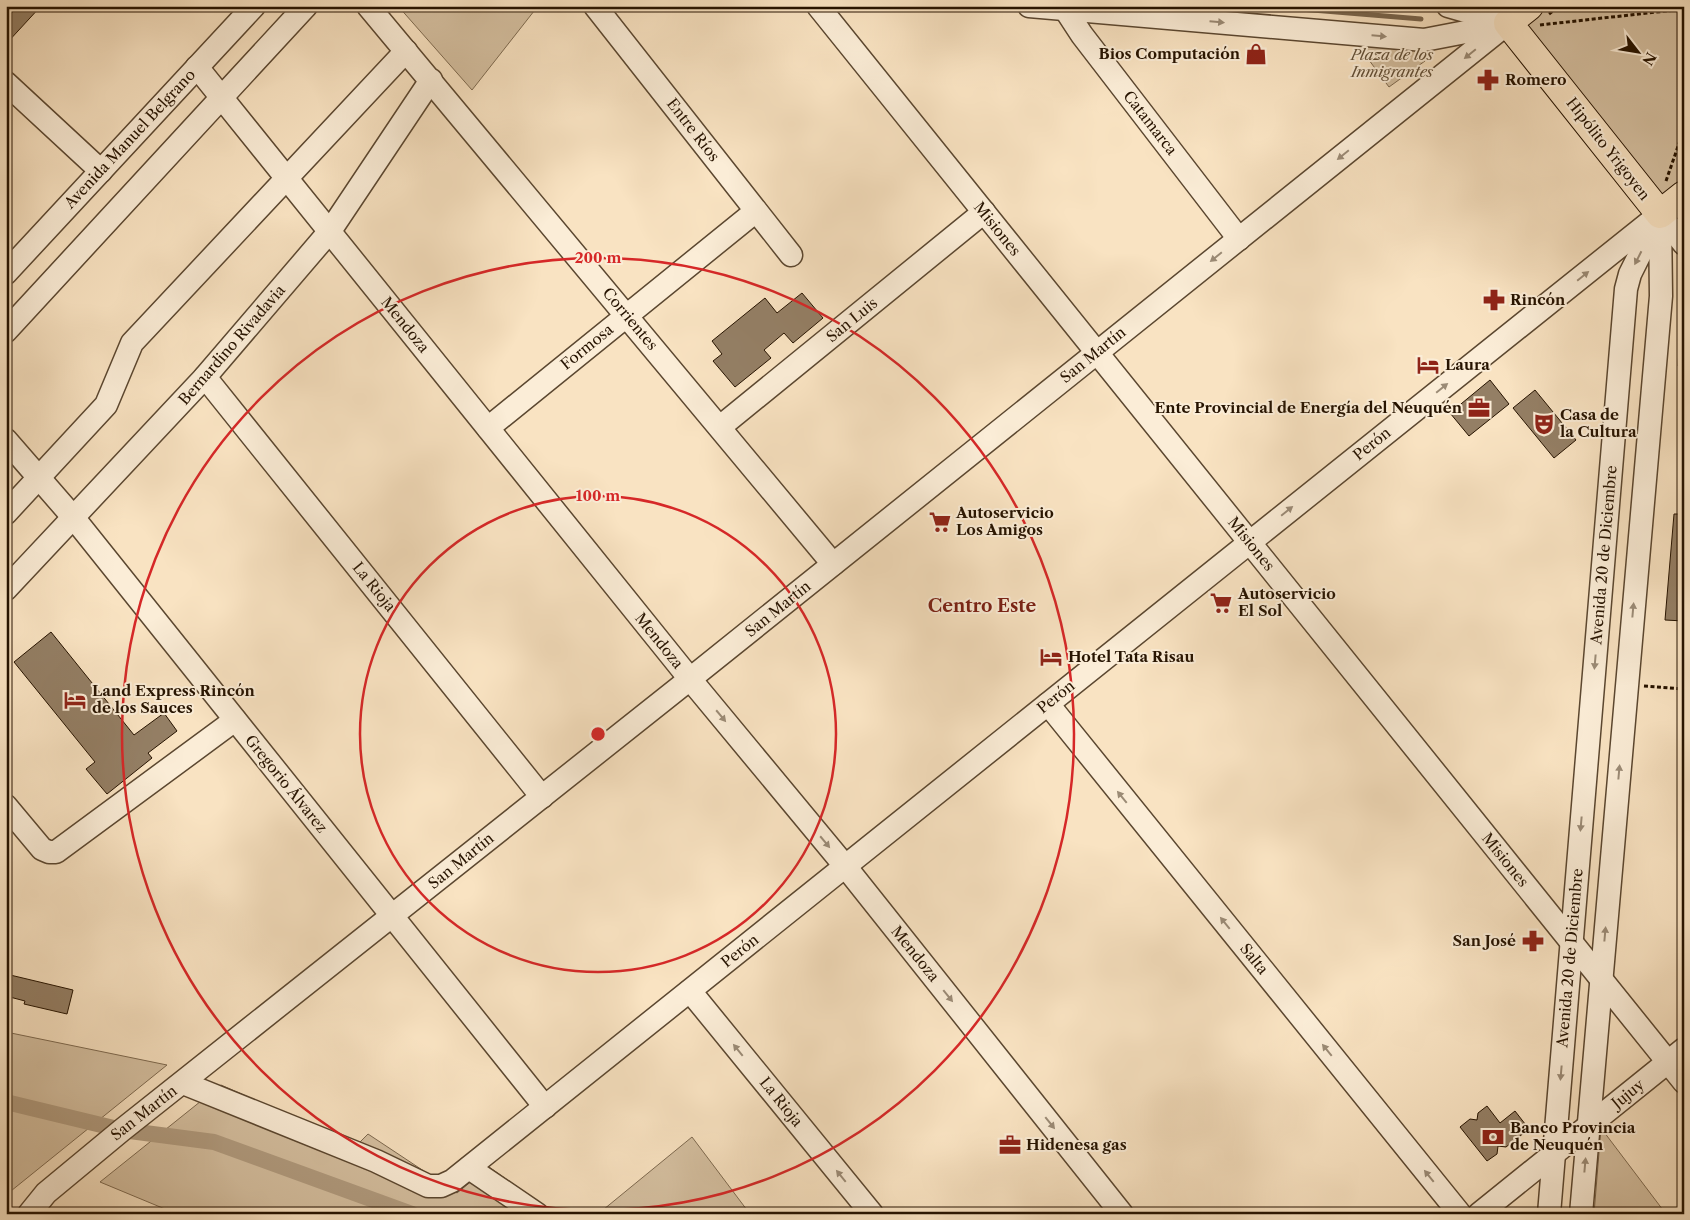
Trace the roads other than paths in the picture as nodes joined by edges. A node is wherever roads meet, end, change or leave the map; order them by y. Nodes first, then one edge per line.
1 (254, 6) edge
2 (306, 6) edge
3 (368, 6) edge
4 (595, 6) edge
5 (818, 6) edge
6 (1029, 6) edge
7 (1448, 6) edge
8 (1064, 8) edge
9 (1501, 15) edge
10 (1532, 16) edge
11 (406, 51) junction
12 (197, 67) junction
13 (431, 80) junction
14 (6, 83) edge
15 (222, 97) junction
16 (101, 171) junction
17 (287, 178) junction
18 (1674, 191) edge
19 (756, 211) junction
20 (984, 212) junction
21 (1660, 214) junction
22 (330, 231) junction
23 (1239, 239) junction
24 (1684, 244) edge
25 (791, 255) dead end
26 (6, 273) edge
27 (626, 315) junction
28 (6, 331) edge
29 (1097, 352) junction
30 (205, 377) junction
31 (488, 428) junction
32 (720, 428) junction
33 (6, 440) edge
34 (39, 478) junction
35 (6, 513) edge
36 (74, 518) junction
37 (1249, 542) junction
38 (833, 564) junction
39 (6, 589) edge
40 (690, 679) junction
41 (1048, 704) junction
42 (236, 720) junction
43 (542, 797) junction
44 (6, 806) edge
45 (845, 866) junction
46 (392, 916) junction
47 (1572, 942) junction
48 (1601, 979) junction
49 (690, 991) junction
50 (1676, 1056) edge
51 (1684, 1082) edge
52 (183, 1083) junction
53 (545, 1107) junction
54 (1589, 1126) junction
55 (1554, 1153) junction
56 (460, 1175) junction
57 (29, 1214) edge
58 (538, 1214) edge
59 (872, 1214) edge
60 (1122, 1214) edge
61 (1460, 1214) edge
62 (1478, 1214) edge
63 (1549, 1214) edge
64 (1581, 1214) edge

1 - 12 street, Avenida Manuel Belgrano
2 - 15 street
3 - 11 street, Corrientes
4 - 19 street, Entre Ríos
5 - 20 street, Misiones
6 - 8 street
7 - 9 street
8 -> 9 street
8 - 23 street, Catamarca
9 - 10 main road, San Martín
9 - 21 main road, Hipólito Yrigoyen
9 -> 23 street, San Martín
11 - 13 street, Corrientes
11 - 17 street
12 - 15 street, Mendoza
12 - 16 street, Avenida Manuel Belgrano
13 - 22 street, Bernardino Rivadavia
13 - 27 street, Corrientes
14 - 16 street
15 - 17 street, Mendoza
15 - 28 street
16 - 26 street, Avenida Manuel Belgrano
17 - 22 street, Mendoza
17 - 34 street
18 - 21 main road, Perón
19 - 25 street, Entre Ríos
19 - 27 street, Formosa
20 - 29 street, Misiones
20 - 32 street, San Luis
21 - 24 street, Hipólito Yrigoyen
37 -> 21 street, Perón
21 -> 47 street, Avenida 20 de Diciembre
48 -> 21 street
22 - 30 street, Bernardino Rivadavia
22 - 31 street, Mendoza
23 -> 29 street, San Martín
27 - 31 street, Formosa
27 - 32 street, Corrientes
29 - 37 street, Misiones
29 - 38 street, San Martín
30 - 36 street, Bernardino Rivadavia
30 - 43 street, La Rioja
31 - 40 street, Mendoza
32 - 38 street, Corrientes
33 - 34 street, Gregorio Álvarez
34 - 35 street
34 - 36 street, Gregorio Álvarez
36 - 39 street, Bernardino Rivadavia
36 - 42 street, Gregorio Álvarez
37 - 41 street, Perón
37 - 47 street, Misiones
38 - 40 street, San Martín
40 - 43 street, San Martín
40 -> 45 street, Mendoza
41 - 45 street, Perón
61 -> 41 street, Salta
42 - 44 street
42 - 46 street, Gregorio Álvarez
43 - 46 street, San Martín
45 - 49 street, Perón
45 -> 60 street, Mendoza
46 - 52 street, San Martín
46 - 53 street, Gregorio Álvarez
47 - 48 street, Misiones
47 -> 55 street, Avenida 20 de Diciembre
48 - 50 street, Misiones
48 - 54 street
49 - 53 street, Perón
59 -> 49 street, La Rioja
50 - 51 street, Misiones
50 - 54 street, Jujuy
52 - 56 street
52 - 57 street, San Martín
53 - 56 street, Perón
54 - 55 street, Jujuy
64 -> 54 street
55 - 62 street, Jujuy
55 - 63 street, Avenida 20 de Diciembre
56 - 58 street

